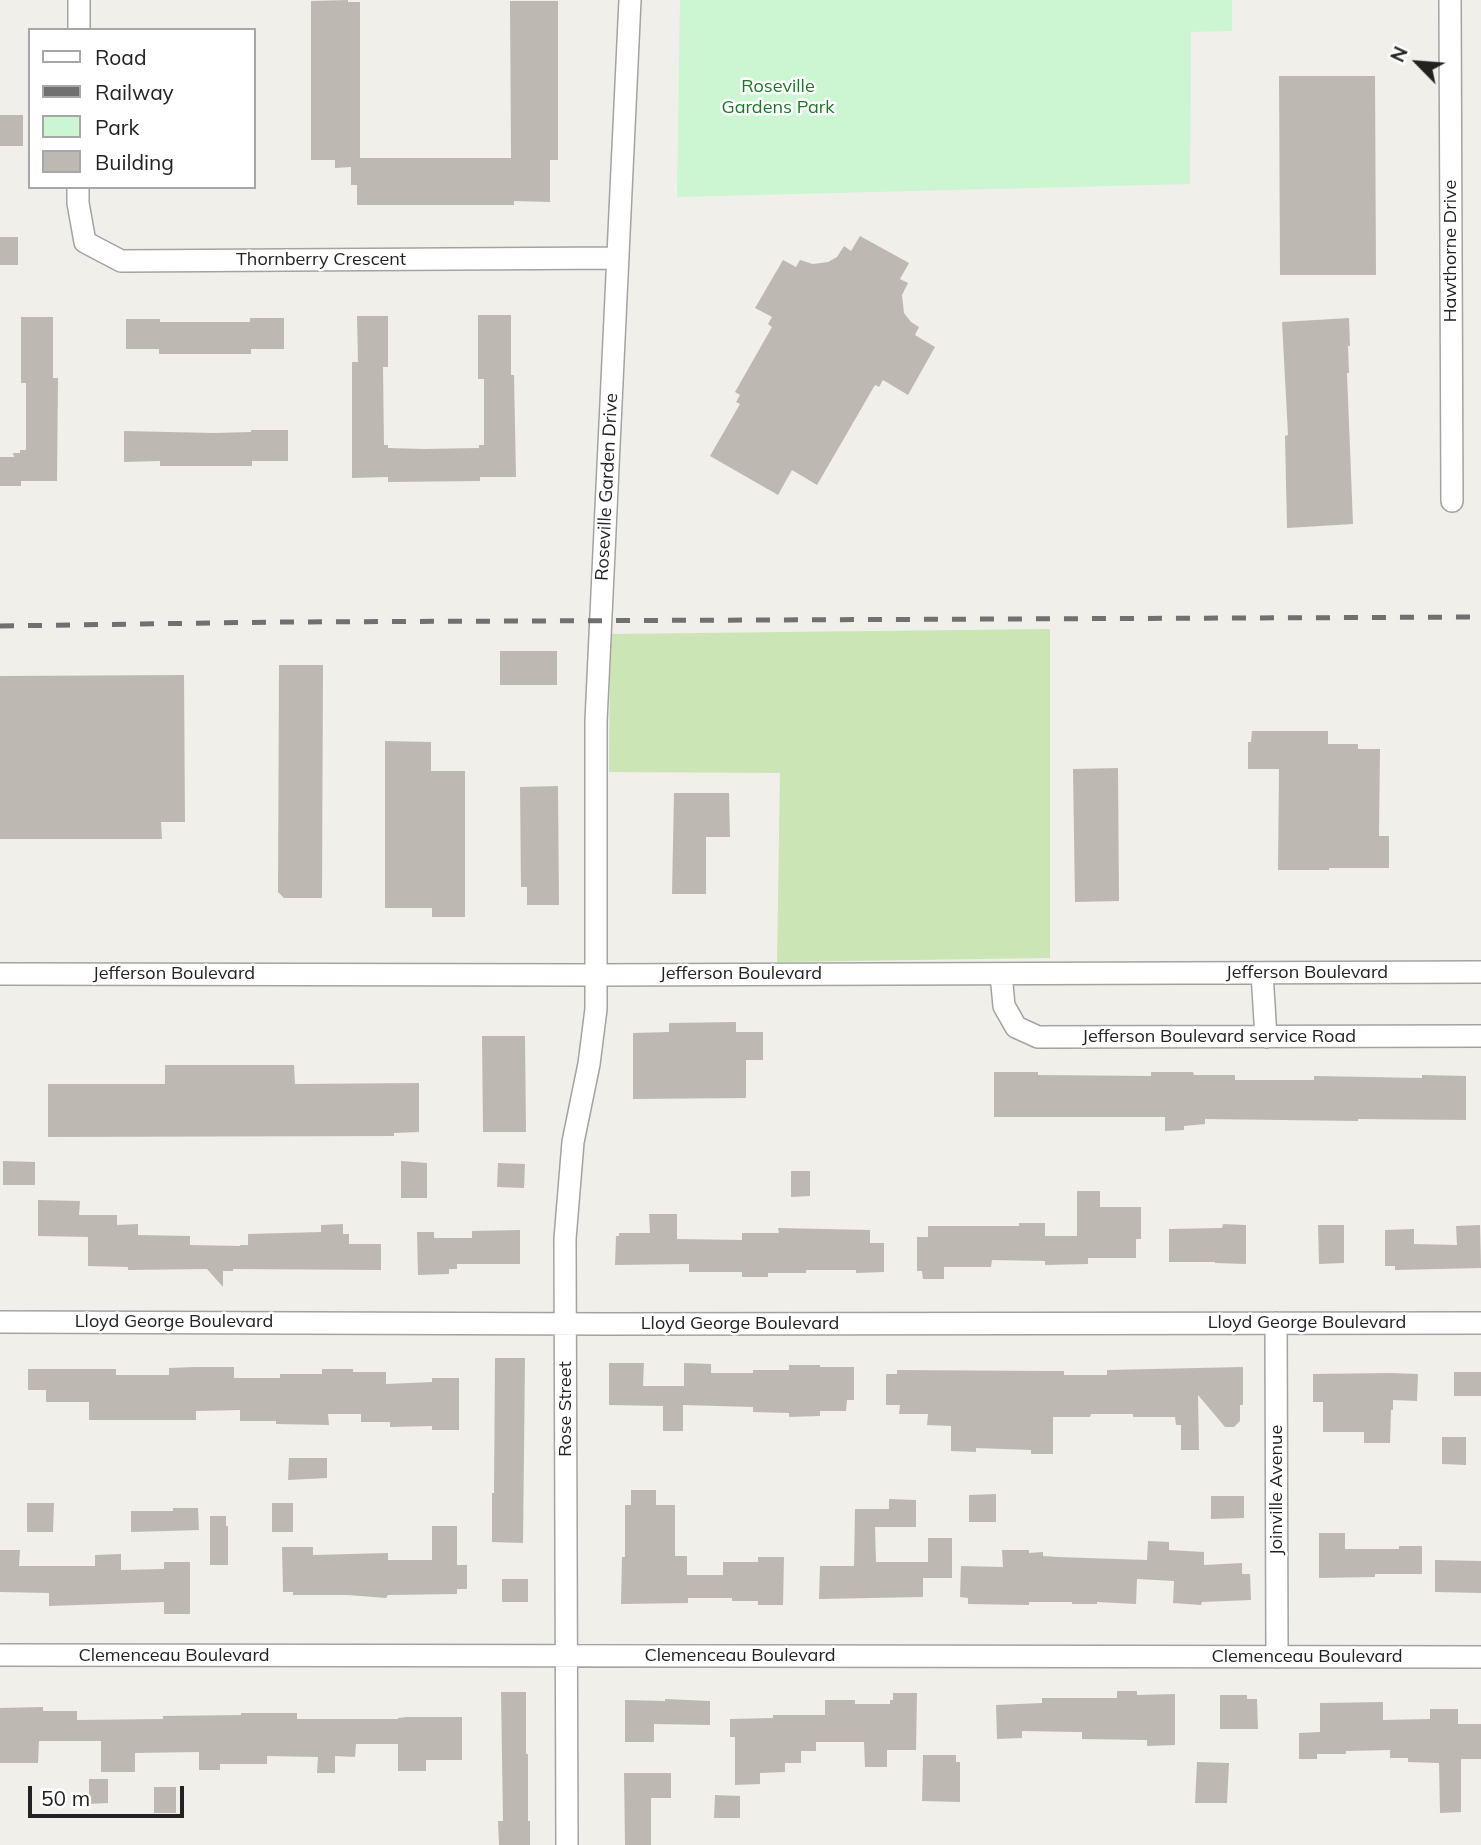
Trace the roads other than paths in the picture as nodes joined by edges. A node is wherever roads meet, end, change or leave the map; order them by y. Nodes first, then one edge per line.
1 (79, 0) edge
2 (630, 0) edge
3 (1450, 0) edge
4 (79, 28) edge
5 (78, 189) edge
6 (618, 258) junction
7 (1452, 501) dead end
8 (1481, 972) edge
9 (1262, 973) junction
10 (0, 974) edge
11 (1001, 974) junction
12 (596, 975) junction
13 (1266, 1037) junction
14 (1481, 1037) edge
15 (0, 1322) edge
16 (1276, 1323) junction
17 (1481, 1323) edge
18 (566, 1324) junction
19 (0, 1655) edge
20 (568, 1656) junction
21 (1278, 1657) junction
22 (1481, 1657) edge
23 (567, 1845) edge

1 - 4 street
2 - 6 street, Roseville Garden Drive
3 - 7 street, Hawthorne Drive
5 - 6 street, Thornberry Crescent
6 - 12 street, Roseville Garden Drive
8 - 9 street, Jefferson Boulevard
9 - 11 street, Jefferson Boulevard
9 - 13 street
10 - 12 street, Jefferson Boulevard
11 - 12 street, Jefferson Boulevard
11 - 13 street, Jefferson Boulevard service Road
12 - 18 street, Rose Street
13 - 14 street, Jefferson Boulevard service Road
15 - 18 street, Lloyd George Boulevard
16 - 17 street, Lloyd George Boulevard
16 - 18 street, Lloyd George Boulevard
16 - 21 street, Joinville Avenue
18 - 20 street, Rose Street
19 - 20 street, Clemenceau Boulevard
20 - 21 street, Clemenceau Boulevard
20 - 23 street, Rose Street
21 - 22 street, Clemenceau Boulevard

